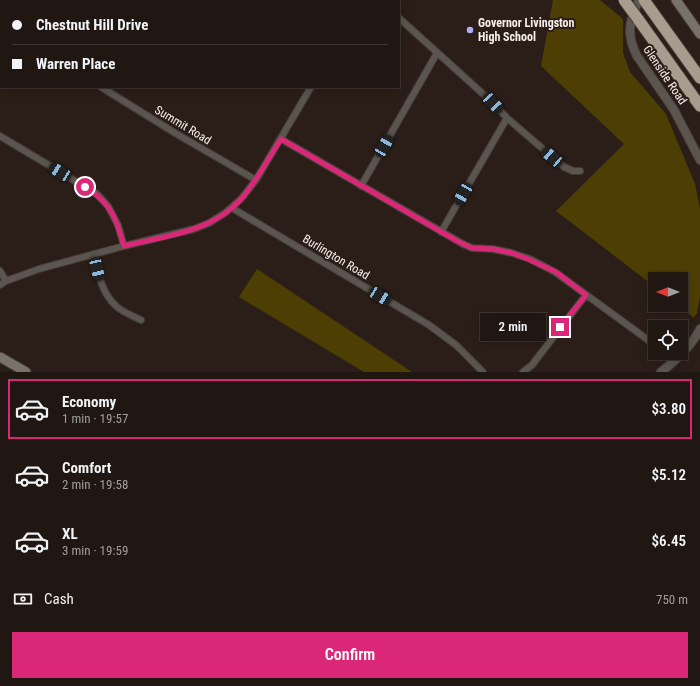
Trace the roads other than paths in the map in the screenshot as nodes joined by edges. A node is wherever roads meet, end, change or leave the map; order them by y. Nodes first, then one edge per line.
1 (624, 0) edge
2 (639, 0) edge
3 (676, 0) edge
4 (647, 4) edge
5 (400, 19) edge
6 (700, 34) edge
7 (437, 53) junction
8 (700, 78) edge
9 (103, 88) edge
10 (310, 88) edge
11 (700, 106) edge
12 (507, 118) junction
13 (0, 136) edge
14 (281, 139) junction
15 (700, 160) edge
16 (580, 171) dead end
17 (256, 180) junction
18 (361, 186) junction
19 (232, 208) junction
20 (441, 232) junction
21 (124, 246) junction
22 (94, 254) junction
23 (0, 271) edge
24 (6, 281) junction
25 (0, 285) edge
26 (586, 295) junction
27 (141, 320) dead end
28 (700, 330) edge
29 (648, 340) edge
30 (688, 347) edge
31 (0, 357) edge
32 (676, 360) edge
33 (26, 372) edge
34 (482, 372) edge
35 (523, 372) edge
36 (661, 372) edge

1 - 11 highway, bridge
2 - 15 street, Glenside Road
3 - 6 main road
4 - 8 highway
5 - 7 street
7 - 12 street
7 - 18 street
9 - 17 street, Summit Road
10 - 14 street
12 - 16 street
12 - 20 street
13 - 21 street
14 - 17 street
14 - 18 street
17 - 19 street
18 - 20 street
19 - 21 street
19 - 34 street, Burlington Road
20 - 26 street
21 - 22 street
22 - 24 street
22 - 27 street
23 - 24 street
24 - 25 street
26 - 29 street
26 - 35 street
28 - 30 street
31 - 33 main road
32 - 36 street

